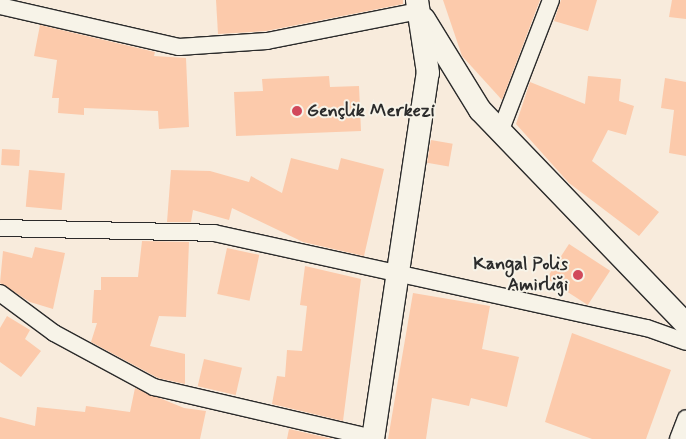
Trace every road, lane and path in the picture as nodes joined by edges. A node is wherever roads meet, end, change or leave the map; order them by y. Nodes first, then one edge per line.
1 (551, 0) edge
2 (418, 5) edge
3 (0, 6) edge
4 (500, 132) junction
5 (0, 228) edge
6 (397, 275) junction
7 (0, 293) edge
8 (686, 324) edge
9 (686, 342) edge
10 (686, 418) edge
11 (373, 439) edge
12 (678, 439) edge

1 - 4 street
2 - 3 street
2 - 4 street
2 - 6 street
4 - 8 street
5 - 6 street
6 - 9 street
6 - 11 street
7 - 11 street
10 - 12 street

